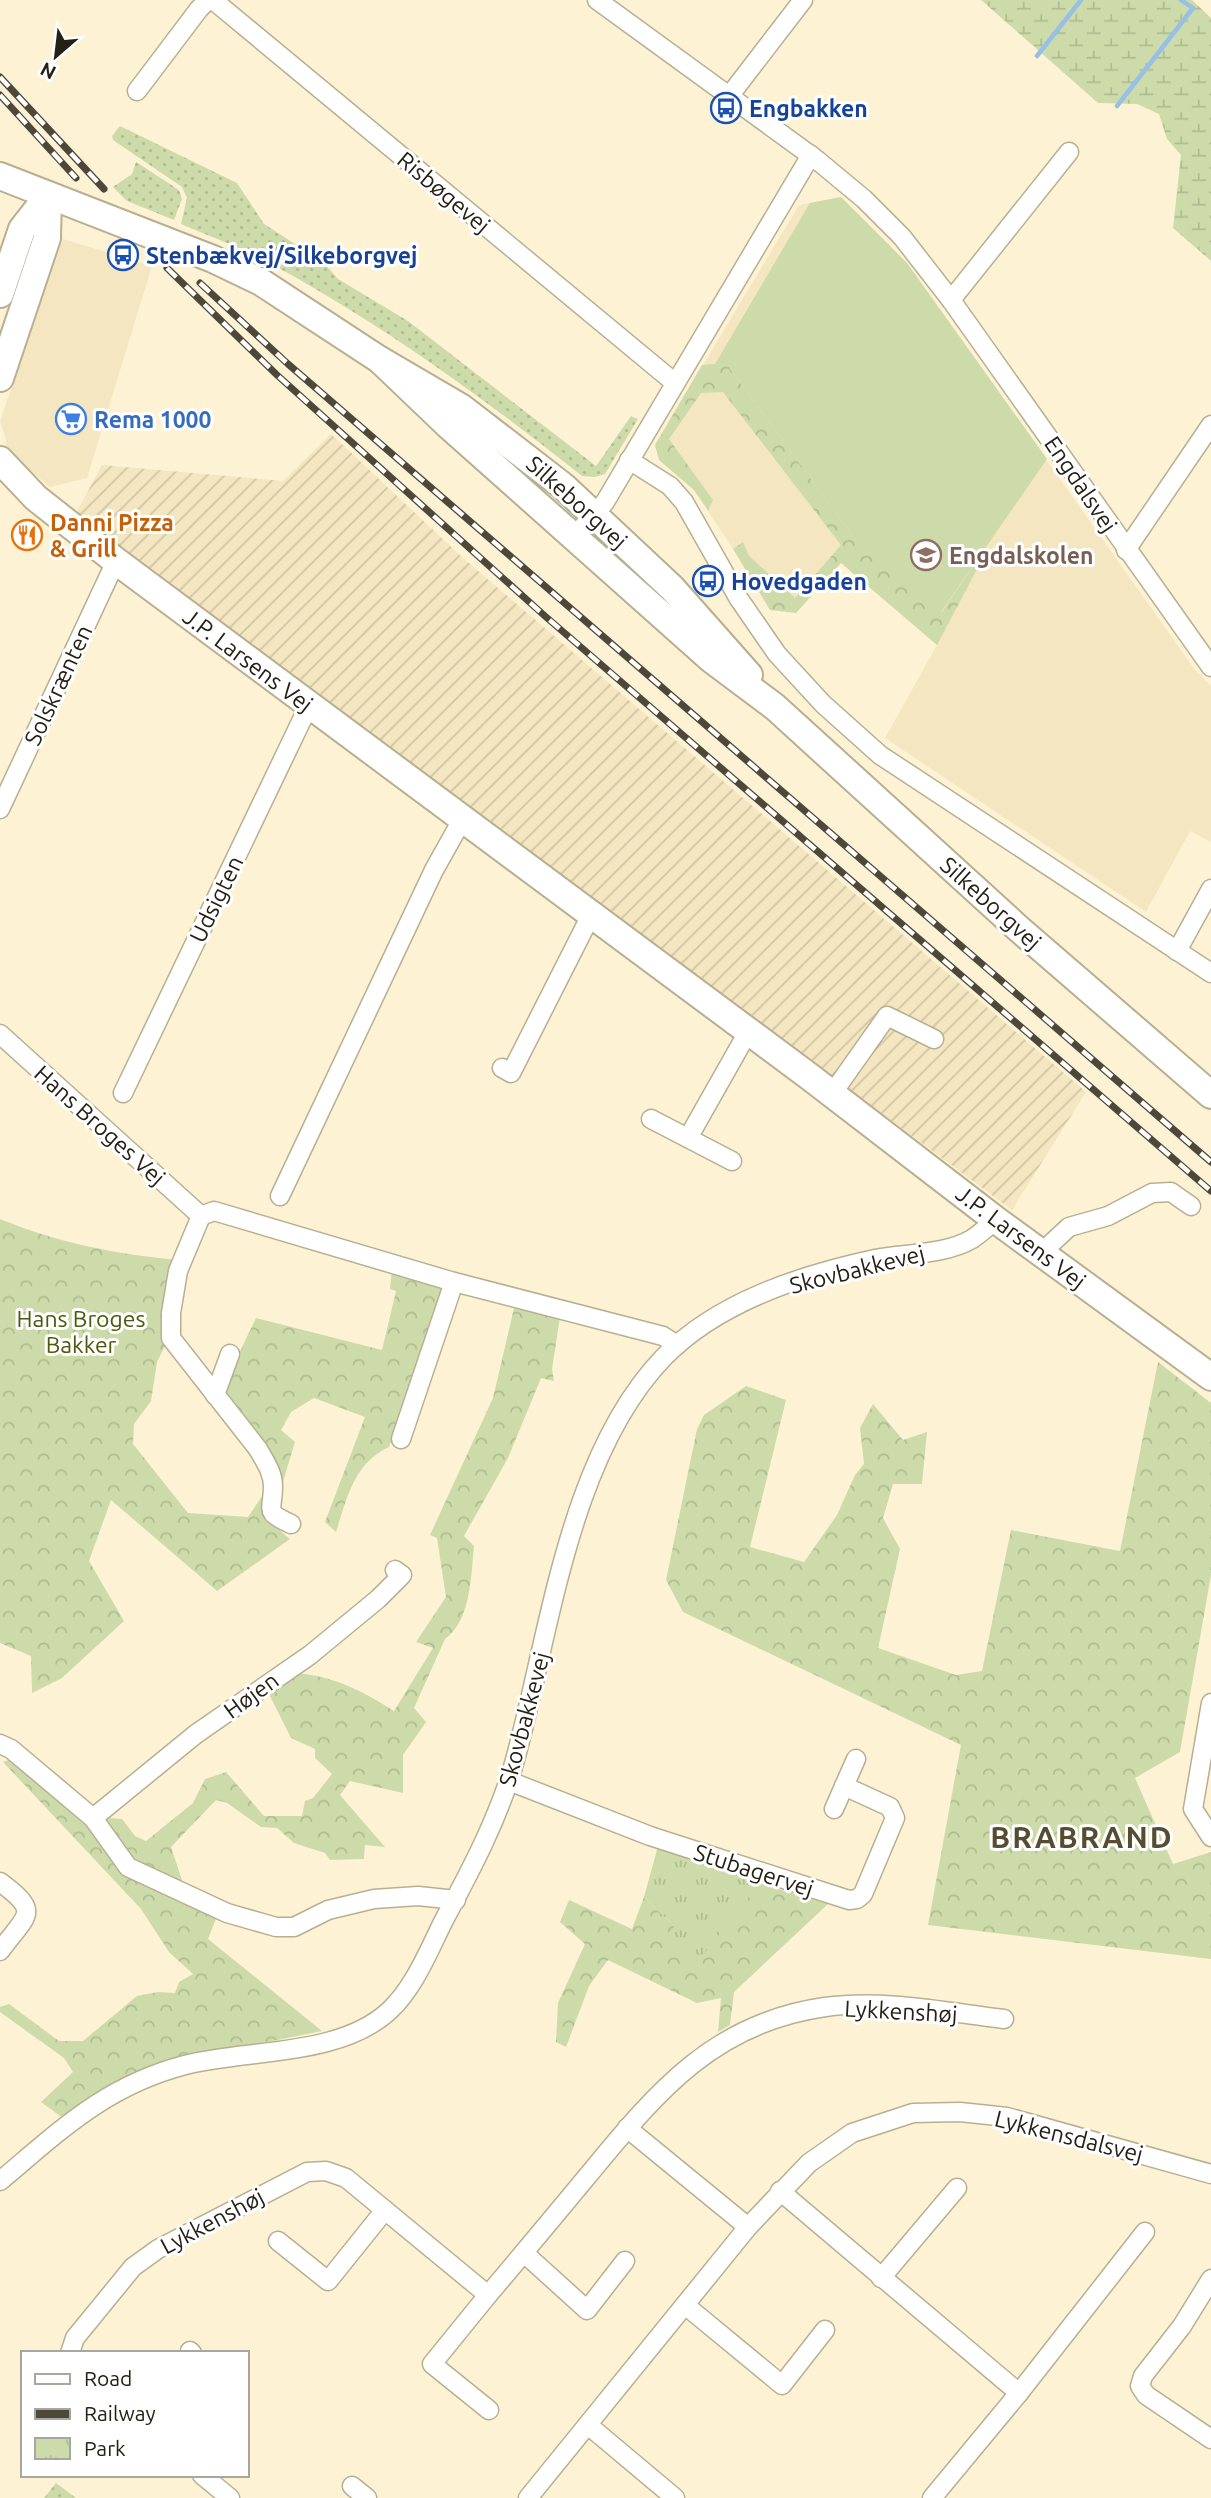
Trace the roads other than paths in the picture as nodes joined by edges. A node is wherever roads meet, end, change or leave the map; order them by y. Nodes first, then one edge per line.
1 (211, 0) edge
2 (803, 0) edge
3 (608, 3) edge
4 (136, 91) dead end
5 (730, 95) junction
6 (1069, 152) dead end
7 (811, 155) junction
8 (0, 176) edge
9 (48, 196) junction
10 (0, 294) edge
11 (951, 300) junction
12 (380, 360) junction
13 (0, 378) edge
14 (675, 383) junction
15 (1211, 425) edge
16 (0, 460) edge
17 (629, 460) junction
18 (0, 478) edge
19 (36, 498) junction
20 (593, 515) junction
21 (575, 537) junction
22 (1126, 550) junction
23 (116, 561) junction
24 (1211, 667) edge
25 (309, 705) junction
26 (775, 706) junction
27 (0, 809) edge
28 (462, 820) junction
29 (1211, 889) edge
30 (591, 915) junction
31 (1177, 951) junction
32 (1211, 973) edge
33 (748, 1032) junction
34 (0, 1034) edge
35 (934, 1039) dead end
36 (502, 1068) dead end
37 (123, 1093) dead end
38 (832, 1094) junction
39 (1211, 1095) edge
40 (651, 1119) dead end
41 (688, 1138) junction
42 (732, 1161) dead end
43 (280, 1196) dead end
44 (1191, 1206) dead end
45 (201, 1216) junction
46 (996, 1220) junction
47 (1041, 1253) junction
48 (454, 1282) junction
49 (677, 1345) junction
50 (230, 1354) dead end
51 (1211, 1377) edge
52 (215, 1395) junction
53 (401, 1439) dead end
54 (291, 1524) dead end
55 (395, 1570) dead end
56 (1211, 1703) edge
57 (0, 1744) edge
58 (856, 1759) dead end
59 (509, 1781) junction
60 (844, 1786) junction
61 (834, 1809) dead end
62 (93, 1818) junction
63 (1211, 1837) edge
64 (0, 1882) edge
65 (456, 1900) junction
66 (0, 1951) edge
67 (1004, 2019) dead end
68 (627, 2128) junction
69 (1211, 2174) edge
70 (0, 2181) edge
71 (957, 2188) dead end
72 (780, 2191) junction
73 (385, 2210) junction
74 (748, 2227) junction
75 (1145, 2232) dead end
76 (278, 2241) dead end
77 (524, 2253) junction
78 (625, 2261) dead end
79 (881, 2278) junction
80 (1211, 2279) edge
81 (488, 2295) junction
82 (685, 2305) junction
83 (825, 2330) dead end
84 (71, 2351) edge
85 (1020, 2393) junction
86 (489, 2410) dead end
87 (588, 2425) junction
88 (1211, 2439) edge
89 (204, 2477) edge
90 (352, 2486) dead end
91 (230, 2498) edge
92 (367, 2498) edge
93 (528, 2498) edge
94 (675, 2498) edge
95 (932, 2498) edge

1 - 4 street
1 - 14 street, Risbøgevej
2 - 5 street
3 - 5 street, Engdalsvej
5 - 7 street, Engdalsvej
6 - 11 street
7 - 11 street, Engdalsvej
7 - 14 street
8 - 9 main road, Silkeborgvej
9 - 10 main road
9 - 12 main road, Silkeborgvej
9 - 13 main road
11 - 22 street, Engdalsvej
12 - 20 main road, Silkeborgvej
12 - 21 main road, Silkeborgvej
14 - 17 street
15 - 22 street
16 - 19 main road, J.P. Larsens Vej
17 - 20 street
17 - 31 street
18 - 19 main road, J.P. Larsens Vej
19 - 23 main road, J.P. Larsens Vej
20 - 21 street
20 - 26 main road, Silkeborgvej
21 - 26 main road, Silkeborgvej
22 - 24 street, Engdalsvej
23 - 25 main road, J.P. Larsens Vej
23 - 27 street, Solskrænten
25 - 28 main road, J.P. Larsens Vej
25 - 37 street, Udsigten
26 - 39 main road, Silkeborgvej
28 - 30 main road, J.P. Larsens Vej
28 - 43 street
29 - 31 street
30 - 33 main road, J.P. Larsens Vej
30 - 36 street
31 - 32 street
33 - 38 main road, J.P. Larsens Vej
33 - 41 street
34 - 45 street, Hans Broges Vej
35 - 38 street
38 - 46 main road, J.P. Larsens Vej
40 - 41 street
41 - 42 street
44 - 47 street
45 - 48 street
45 - 52 street
46 - 47 main road, J.P. Larsens Vej
46 - 49 street, Skovbakkevej
47 - 51 main road, J.P. Larsens Vej
48 - 49 street
48 - 53 street
49 - 59 street, Skovbakkevej
50 - 52 street
52 - 54 street
55 - 62 street, Højen
56 - 63 street
57 - 62 street
58 - 60 street
59 - 60 street, Stubagervej
59 - 65 street, Skovbakkevej
60 - 61 street
62 - 65 street
64 - 66 street
65 - 70 street, Skovbakkevej
67 - 68 street, Lykkenshøj
68 - 74 street
68 - 77 street, Lykkenshøj
69 - 72 street, Lykkensdalsvej
71 - 79 street
72 - 74 street, Lykkensdalsvej
72 - 79 street
73 - 76 street
73 - 81 street, Lykkenshøj
73 - 84 street, Lykkenshøj
74 - 82 street, Lykkensdalsvej
75 - 85 street
77 - 78 street
77 - 81 street, Lykkenshøj
79 - 85 street
80 - 88 street
81 - 86 street, Lykkenshøj
82 - 83 street
82 - 87 street, Lykkensdalsvej
85 - 95 street
87 - 93 street, Lykkensdalsvej
87 - 94 street
89 - 91 street
90 - 92 street

